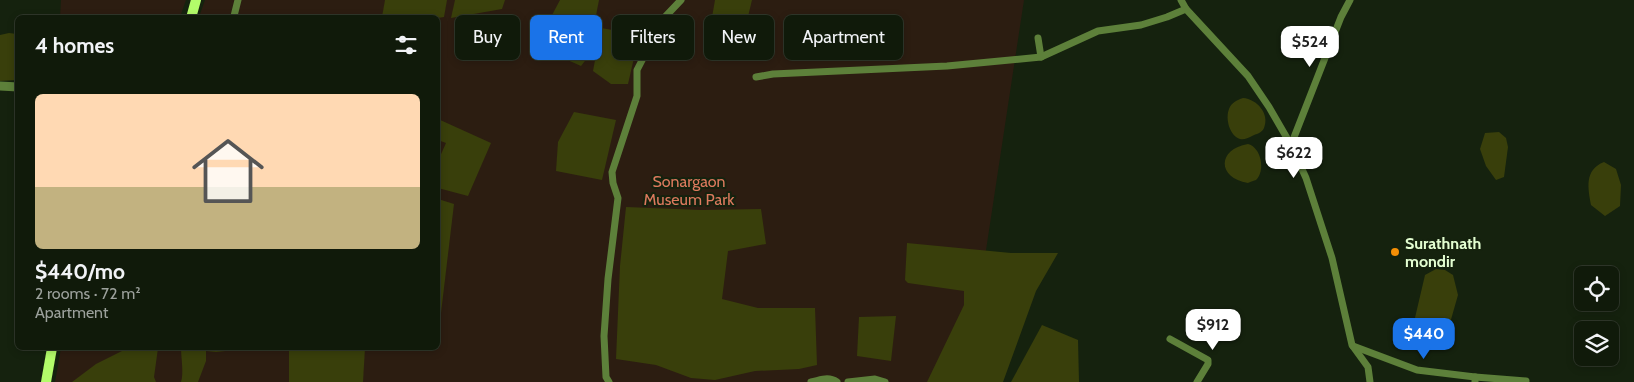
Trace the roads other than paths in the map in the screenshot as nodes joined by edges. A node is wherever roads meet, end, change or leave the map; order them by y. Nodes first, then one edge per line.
1 (196, 0) edge
2 (238, 0) edge
3 (681, 0) edge
4 (1181, 0) edge
5 (1350, 0) edge
6 (1186, 9) junction
7 (192, 15) edge
8 (234, 15) edge
9 (1038, 38) dead end
10 (1041, 57) junction
11 (756, 77) dead end
12 (0, 86) edge
13 (15, 87) edge
14 (1291, 145) junction
15 (1170, 338) dead end
16 (1352, 345) junction
17 (52, 350) edge
18 (1475, 379) edge
19 (1526, 380) dead end
20 (46, 382) edge
21 (609, 382) edge
22 (811, 382) edge
23 (837, 382) edge
24 (848, 382) edge
25 (885, 382) edge
26 (1197, 382) edge
27 (1370, 382) edge

1 - 7 main road
2 - 8 street
3 - 21 street
4 - 6 street
5 - 14 street
6 - 10 street
6 - 14 street
9 - 10 street
10 - 11 street
12 - 13 street
14 - 16 street
15 - 26 street
16 - 18 street
16 - 27 street
17 - 20 main road
18 - 19 street
22 - 23 street
24 - 25 street

